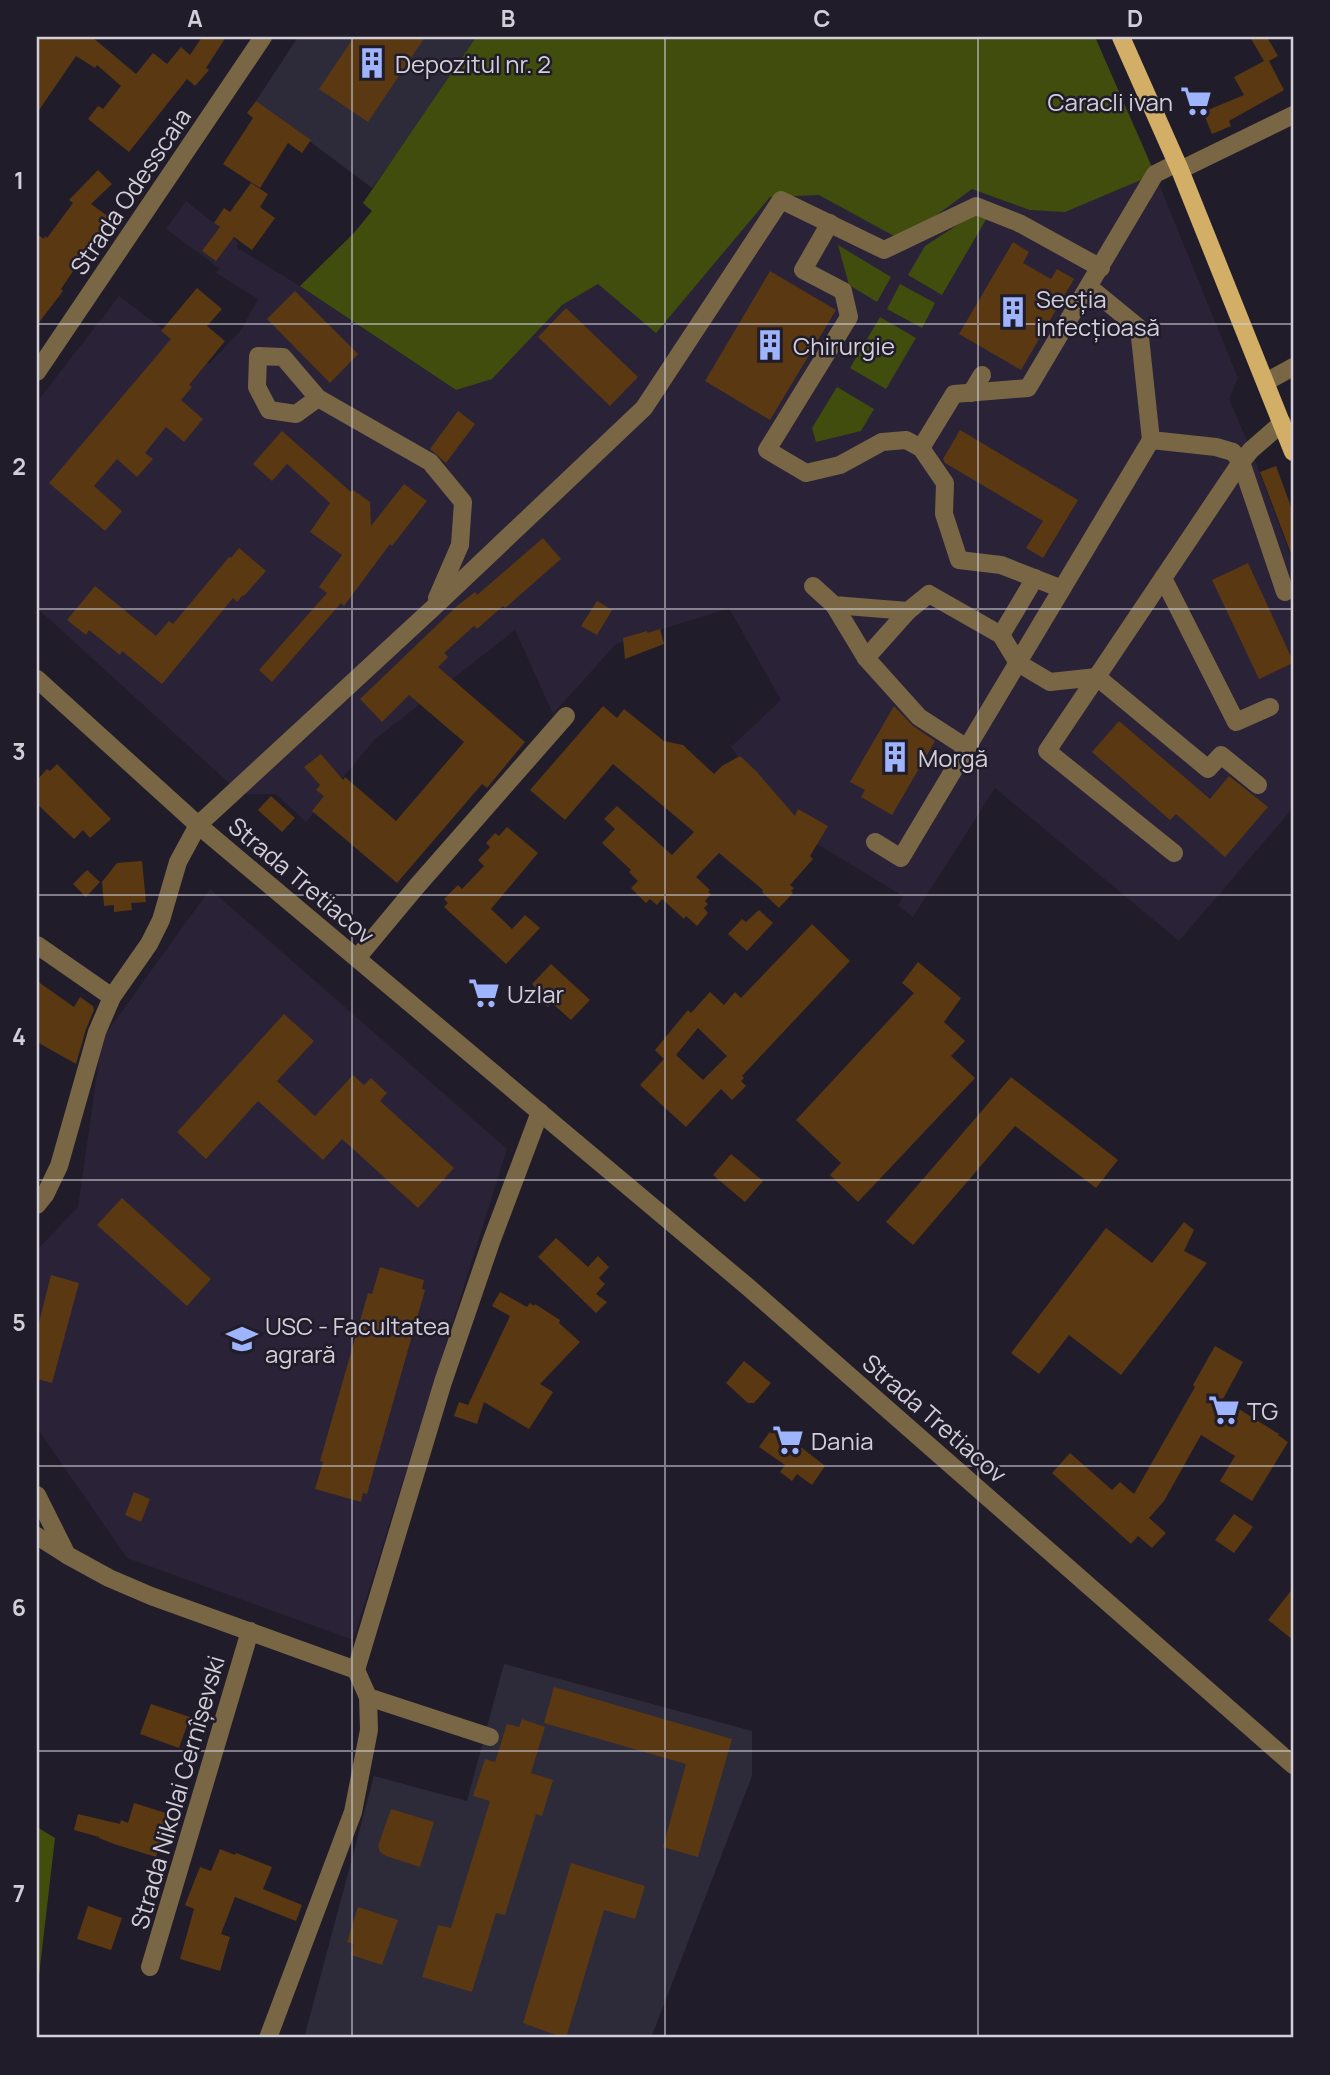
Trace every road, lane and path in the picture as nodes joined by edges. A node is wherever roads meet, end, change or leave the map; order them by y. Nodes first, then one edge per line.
1 (263, 37) edge
2 (1121, 37) edge
3 (1293, 115) edge
4 (1178, 166) junction
5 (830, 223) junction
6 (1101, 268) junction
7 (1089, 287) junction
8 (1293, 367) edge
9 (37, 372) edge
10 (982, 374) dead end
11 (1266, 382) junction
12 (971, 393) junction
13 (318, 398) dead end
14 (1282, 423) junction
15 (1151, 440) junction
16 (921, 448) junction
17 (1293, 452) edge
18 (1241, 463) junction
19 (1035, 578) junction
20 (1163, 578) junction
21 (813, 586) dead end
22 (1062, 589) junction
23 (1284, 592) dead end
24 (834, 605) junction
25 (433, 608) junction
26 (908, 611) junction
27 (1001, 635) junction
28 (866, 658) junction
29 (1018, 663) junction
30 (1097, 677) junction
31 (37, 680) edge
32 (1270, 707) dead end
33 (566, 716) dead end
34 (967, 748) junction
35 (1258, 785) dead end
36 (198, 825) junction
37 (875, 842) dead end
38 (1174, 853) dead end
39 (37, 945) edge
40 (357, 958) junction
41 (112, 997) junction
42 (540, 1112) junction
43 (37, 1205) edge
44 (37, 1495) edge
45 (37, 1536) edge
46 (67, 1555) junction
47 (250, 1631) junction
48 (356, 1670) junction
49 (368, 1697) junction
50 (490, 1737) dead end
51 (1293, 1765) edge
52 (150, 1967) dead end
53 (268, 2038) edge

1 - 9 street, Strada Odesscaia
2 - 4 main road
3 - 4 street
4 - 6 street
4 - 11 main road
5 - 6 street
5 - 16 street
5 - 25 street
6 - 7 street
7 - 12 street
7 - 15 street
8 - 11 street
10 - 12 street
11 - 14 main road
12 - 16 street
13 - 25 street
14 - 17 main road
14 - 18 street
15 - 18 street
15 - 22 street
16 - 19 street
18 - 20 street
18 - 23 street
19 - 22 street
19 - 27 street
20 - 30 street
20 - 32 street
21 - 24 street
22 - 29 street
24 - 26 street
24 - 28 street
25 - 36 street
26 - 27 street
26 - 28 street
27 - 29 street
28 - 34 street
29 - 30 street
29 - 34 street
30 - 35 street
30 - 38 street
31 - 36 street, Strada Tretiacov
33 - 40 street
34 - 37 street
36 - 40 street, Strada Tretiacov
36 - 41 street
39 - 41 street
40 - 42 street, Strada Tretiacov
41 - 43 street
42 - 48 street
42 - 51 street, Strada Tretiacov
44 - 46 street
45 - 46 street, Strada Nikolai Cernîșevski
46 - 47 street, Strada Nikolai Cernîșevski
47 - 48 street, Strada Nikolai Cernîșevski
47 - 52 street, Strada Nikolai Cernîșevski
48 - 49 street
49 - 50 street
49 - 53 street

